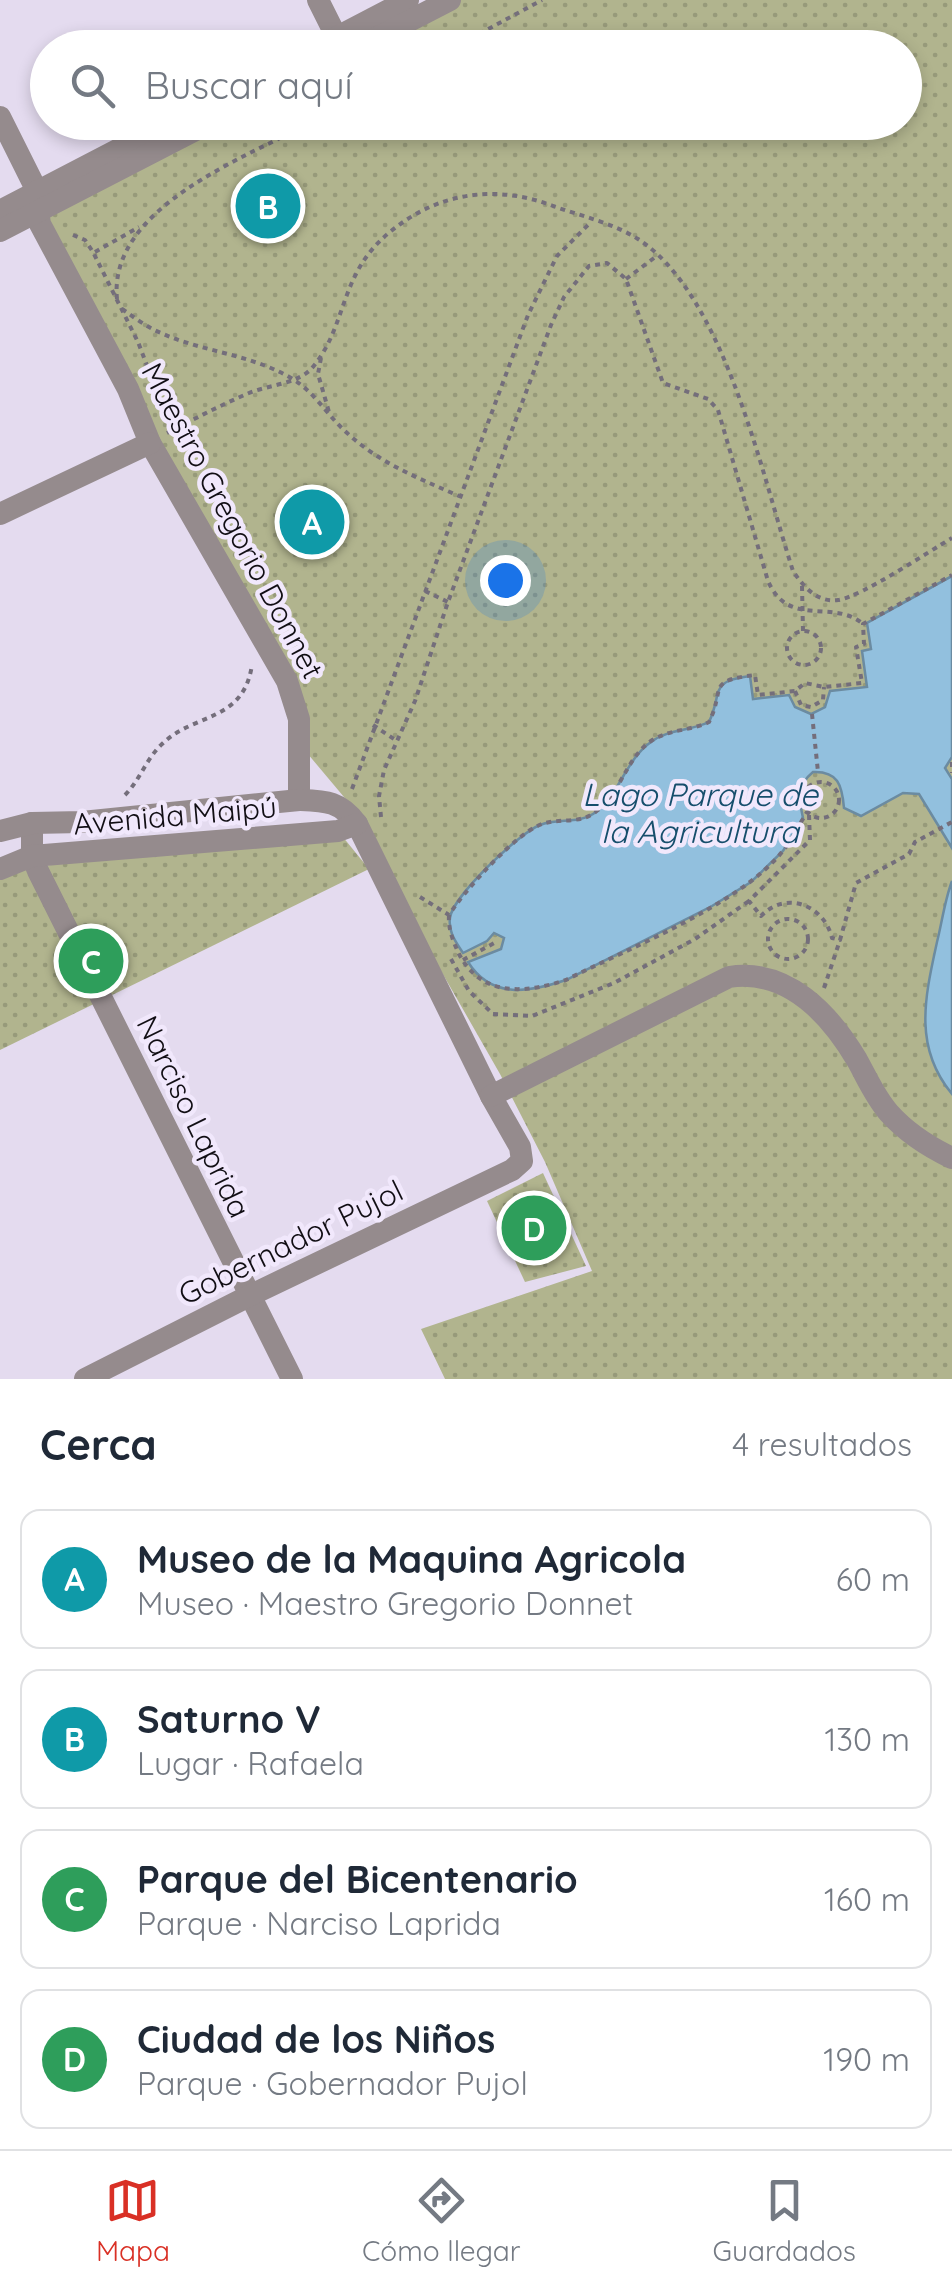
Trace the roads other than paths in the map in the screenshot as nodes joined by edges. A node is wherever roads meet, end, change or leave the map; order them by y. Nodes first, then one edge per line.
1 (318, 0) edge
2 (408, 0) edge
3 (450, 0) edge
4 (331, 30) edge
5 (361, 30) edge
6 (375, 30) edge
7 (0, 117) edge
8 (142, 140) edge
9 (174, 140) edge
10 (40, 204) junction
11 (0, 211) edge
12 (0, 231) edge
13 (160, 437) junction
14 (0, 514) edge
15 (299, 800) junction
16 (351, 816) junction
17 (32, 824) junction
18 (0, 831) edge
19 (32, 856) junction
20 (0, 869) edge
21 (491, 1096) junction
22 (952, 1158) edge
23 (248, 1296) junction
24 (85, 1379) edge
25 (292, 1379) edge

1 - 4 street
2 - 5 street
3 - 6 street
7 - 10 street, Maestro Gregorio Donnet
8 - 10 street
9 - 10 street
10 - 11 street
10 - 12 street
10 - 13 street, Maestro Gregorio Donnet
13 - 14 street
13 - 15 street, Maestro Gregorio Donnet
15 - 16 street, Avenida Maipú
15 - 17 street, Avenida Maipú
16 - 19 street, Avenida Maipú
16 - 21 street
17 - 18 street, Avenida Maipú
17 - 19 street, Narciso Laprida
19 - 20 street, Avenida Maipú
19 - 23 street, Narciso Laprida
21 - 22 street
21 - 23 street, Gobernador Pujol
23 - 24 street, Gobernador Pujol
23 - 25 street, Narciso Laprida

